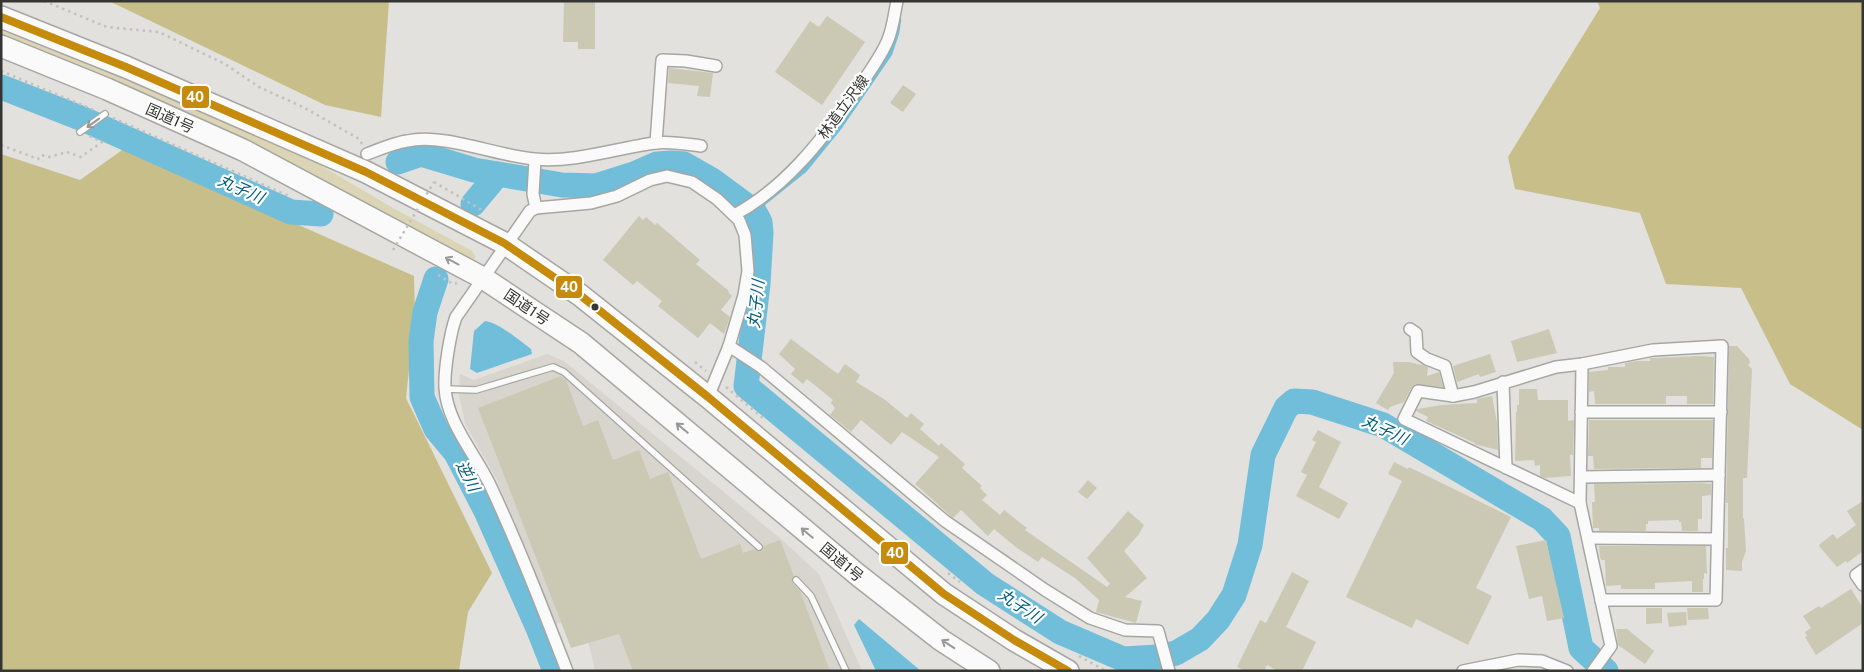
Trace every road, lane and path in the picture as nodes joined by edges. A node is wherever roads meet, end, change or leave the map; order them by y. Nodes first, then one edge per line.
1 (897, 1) edge
2 (1, 17) edge
3 (1, 46) edge
4 (716, 66) dead end
5 (1, 71) edge
6 (105, 114) junction
7 (80, 132) joint
8 (656, 142) junction
9 (1, 145) edge
10 (701, 146) dead end
11 (367, 154) dead end
12 (535, 164) junction
13 (299, 200) dead end
14 (536, 208) junction
15 (480, 209) dead end
16 (737, 213) junction
17 (390, 245) dead end
18 (507, 246) junction
19 (399, 249) dead end
20 (393, 250) dead end
21 (455, 278) dead end
22 (478, 284) junction
23 (1410, 329) dead end
24 (732, 348) junction
25 (1582, 364) junction
26 (1503, 382) junction
27 (445, 389) junction
28 (1453, 396) junction
29 (708, 397) junction
30 (1581, 412) junction
31 (1721, 412) junction
32 (1506, 468) junction
33 (1719, 475) junction
34 (1580, 477) junction
35 (1580, 503) junction
36 (1588, 538) junction
37 (1718, 539) junction
38 (759, 548) dead end
39 (1863, 570) edge
40 (796, 580) dead end
41 (1863, 585) edge
42 (1601, 600) junction
43 (976, 665) edge
44 (1167, 666) edge
45 (568, 671) edge
46 (846, 671) edge
47 (1068, 671) edge
48 (1463, 671) edge
49 (1567, 671) edge
50 (1593, 671) edge

1 - 16 street, 林道立沢線
2 - 18 highway, 国道1号
22 -> 3 highway, 国道1号
4 - 8 street
5 - 6 path
6 -> 7 lane
6 - 13 path
7 - 9 path
8 - 10 street
8 - 12 street
11 - 12 street
12 - 14 street
14 - 16 street
14 - 18 street
15 - 20 path, bridge
16 - 24 street
17 - 19 path
18 - 22 street
18 - 29 highway, 国道1号
21 - 22 path
22 - 27 street
43 -> 22 highway, 国道1号
23 - 28 street
24 - 29 street
24 - 44 street
25 - 26 street
25 - 30 street
25 - 31 street
26 - 28 street
26 - 32 street
27 - 38 lane
27 - 45 street
28 - 32 street
29 - 47 highway, 国道1号
30 - 31 street
30 - 34 street
31 - 33 street
32 - 35 street
33 - 34 street
33 - 37 street
34 - 35 street
35 - 36 street
36 - 37 street
36 - 42 street
37 - 42 street
39 - 41 street
40 - 46 lane
42 - 50 street
48 - 49 street

